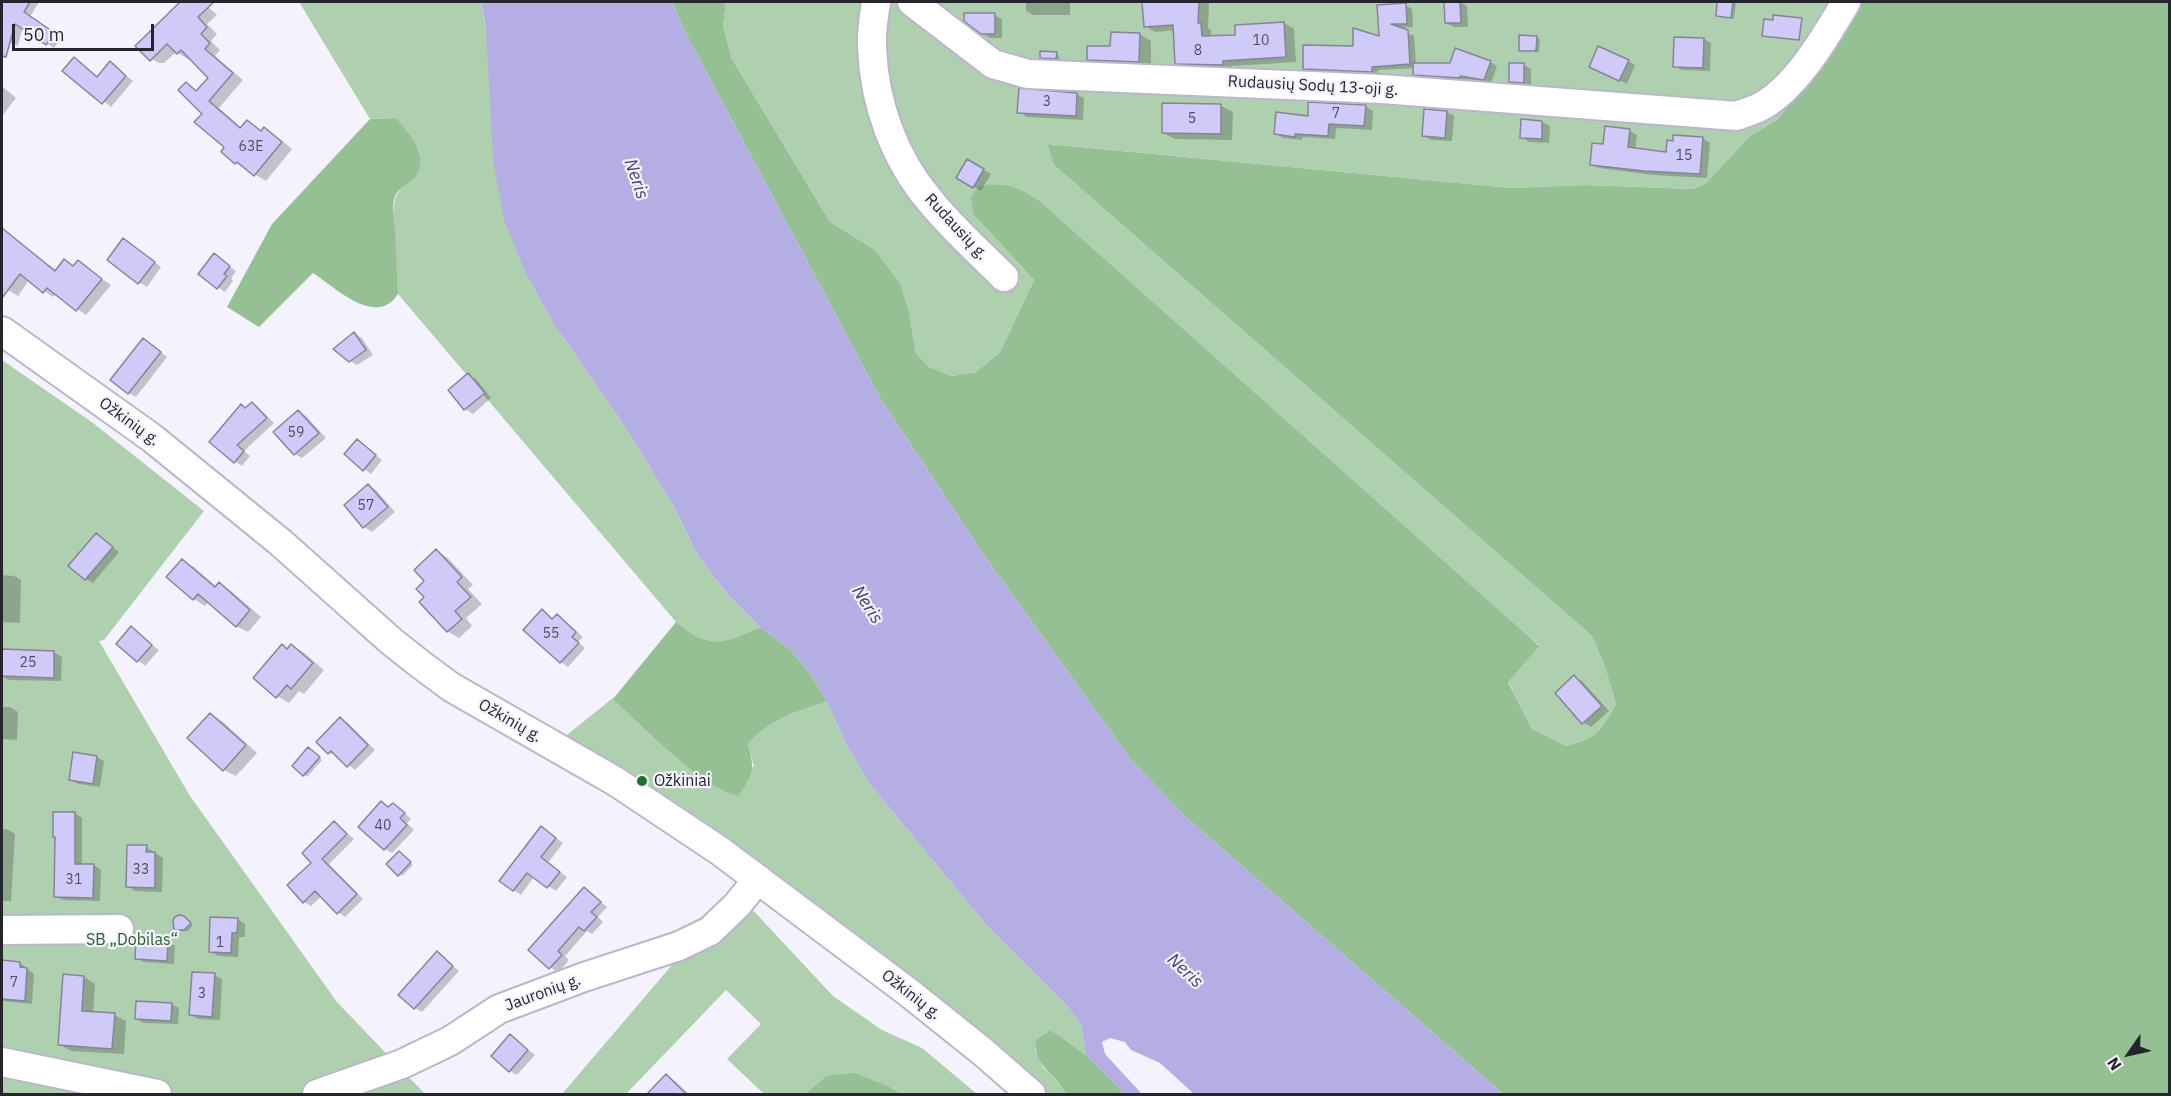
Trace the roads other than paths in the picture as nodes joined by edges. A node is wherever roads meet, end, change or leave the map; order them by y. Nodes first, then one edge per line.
1 (876, 2) edge
2 (912, 2) edge
3 (1846, 2) edge
4 (1004, 278) dead end
5 (2, 332) edge
6 (758, 879) junction
7 (119, 929) dead end
8 (2, 930) edge
9 (2, 1062) edge
10 (157, 1095) edge
11 (317, 1095) edge
12 (1031, 1095) edge

1 - 4 street, Rudausių g.
2 - 3 street, Rudausių Sodų 13-oji g.
5 - 6 street, Ožkinių g.
6 - 11 street, Jauronių g.
6 - 12 street, Ožkinių g.
7 - 8 street
9 - 10 street

